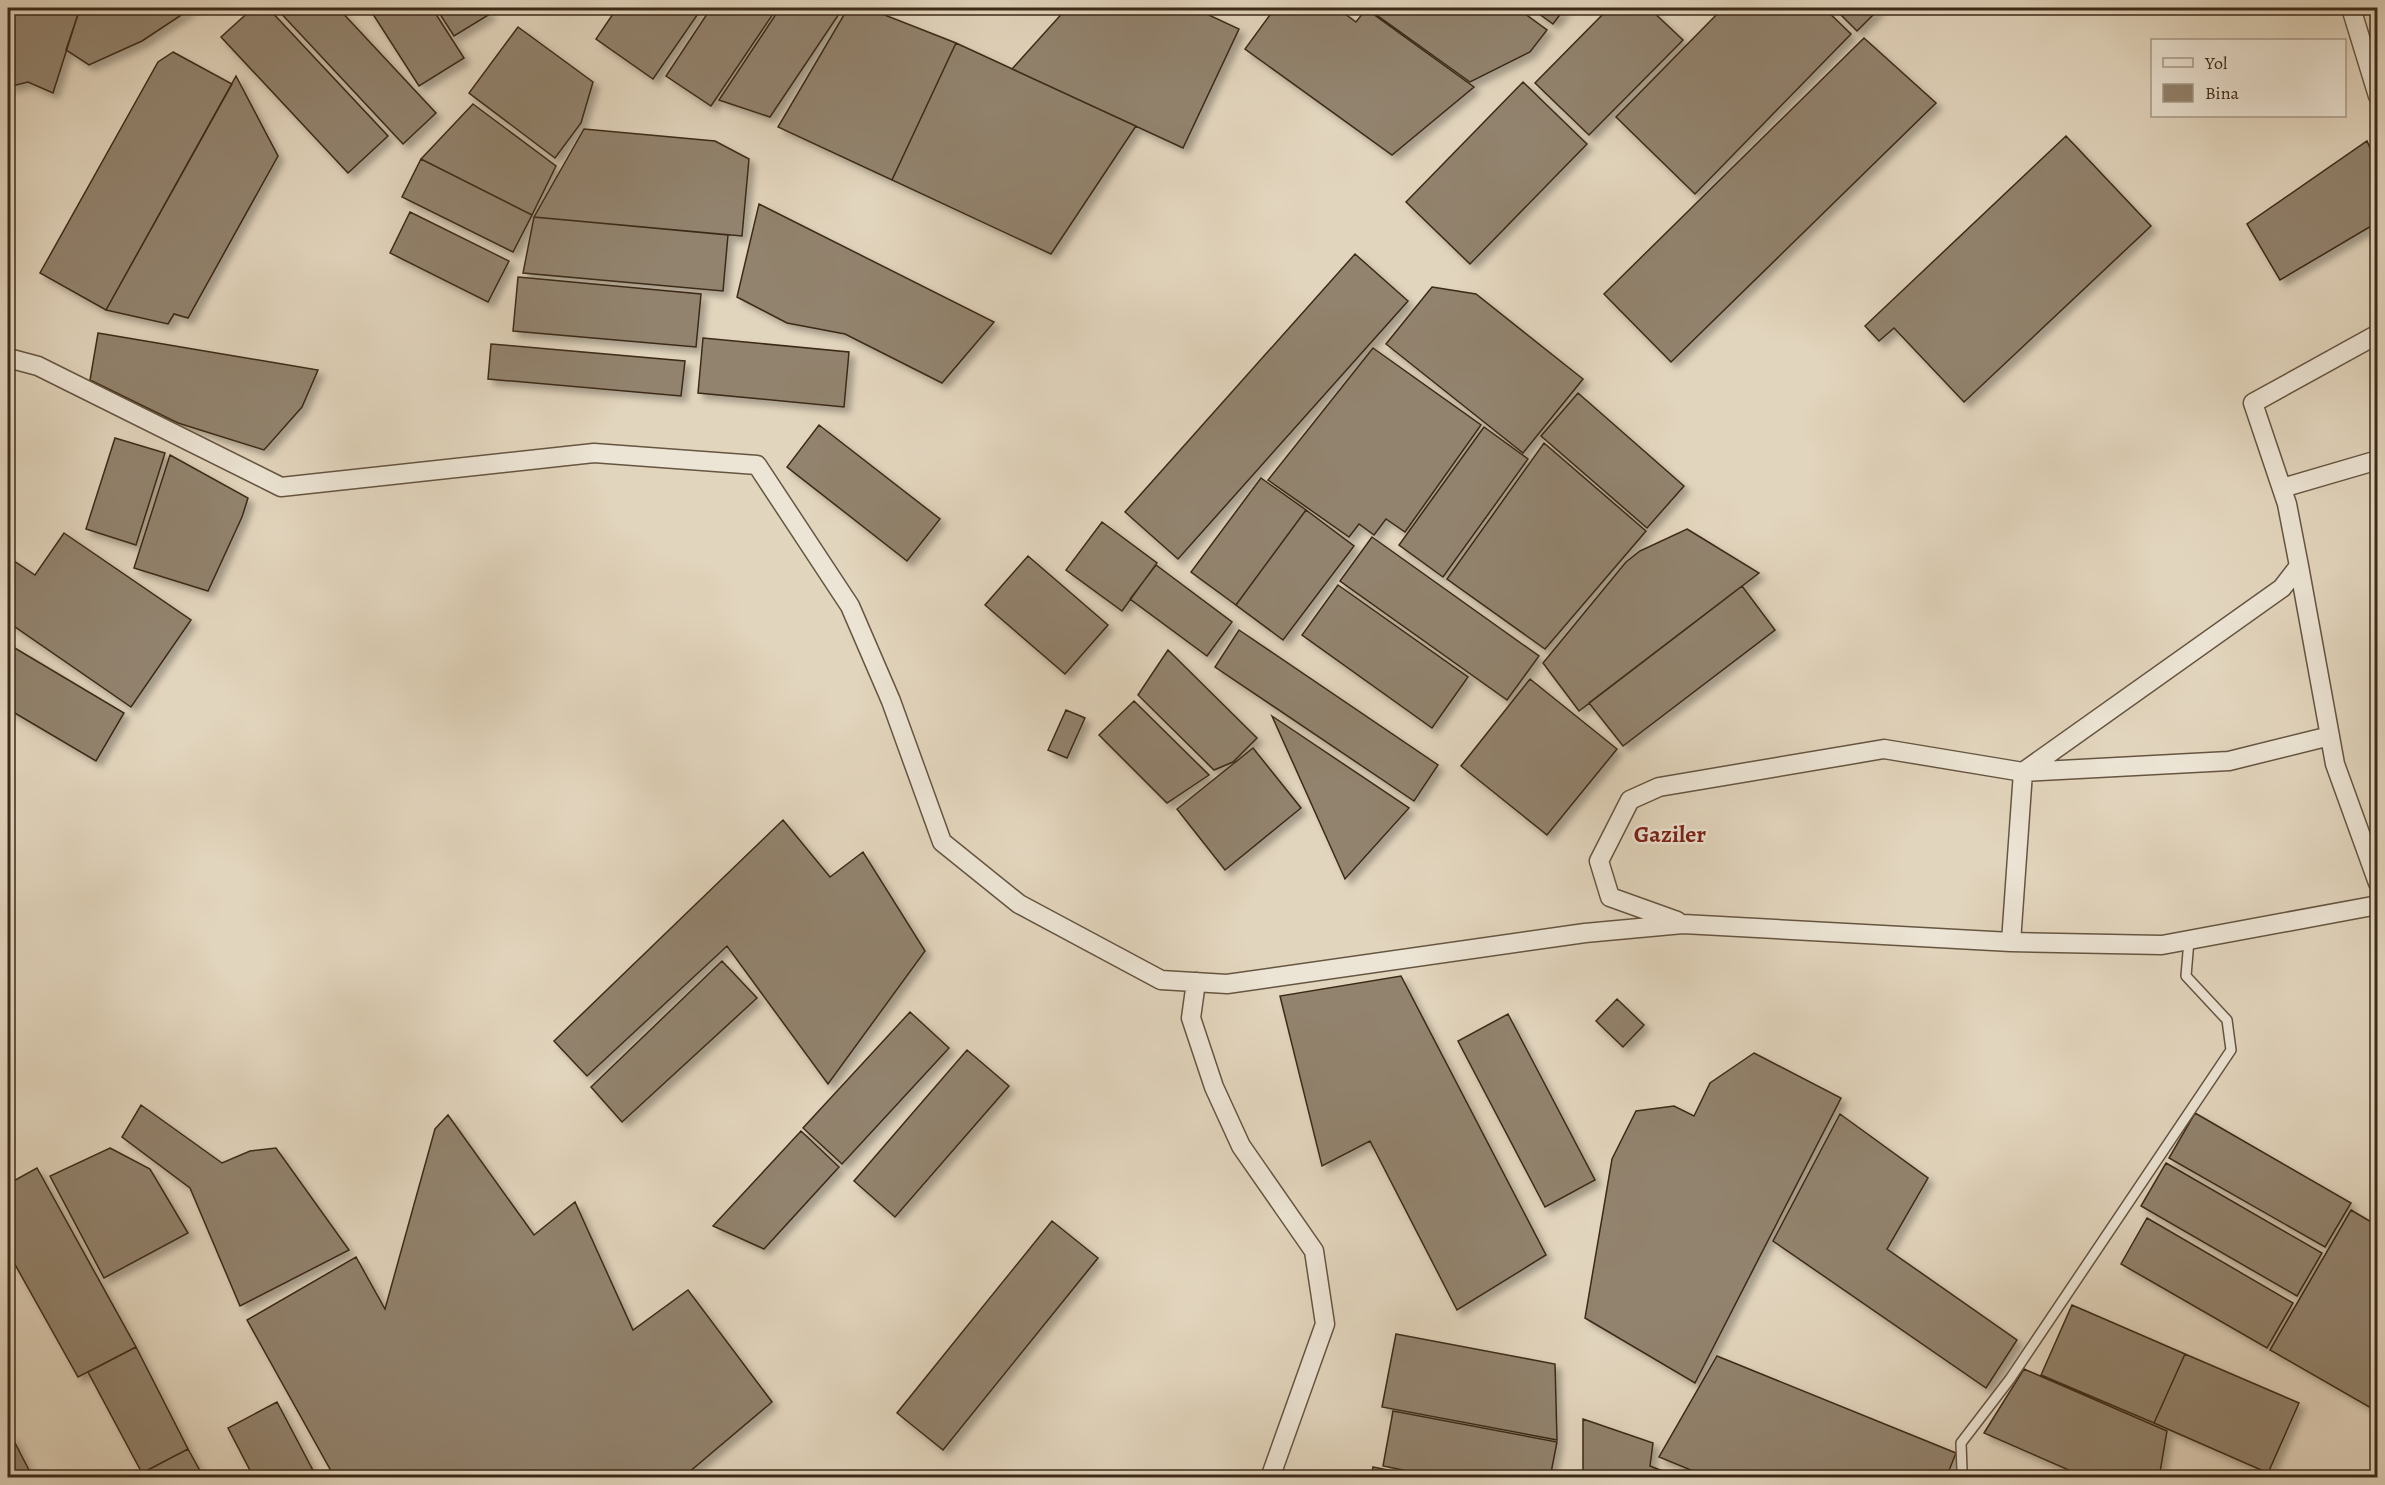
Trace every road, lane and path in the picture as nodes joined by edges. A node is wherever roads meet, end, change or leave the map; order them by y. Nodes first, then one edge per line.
1 (2351, 8) edge
2 (2378, 96) edge
3 (2378, 334) edge
4 (8, 358) edge
5 (2378, 460) edge
6 (2282, 488) junction
7 (2300, 566) junction
8 (2330, 736) junction
9 (2023, 772) junction
10 (2378, 883) edge
11 (2378, 905) edge
12 (1683, 924) junction
13 (2189, 940) junction
14 (2010, 942) junction
15 (1196, 982) junction
16 (1270, 1478) edge
17 (1959, 1478) edge

1 - 2 street
3 - 6 street
4 - 15 street
5 - 6 street
6 - 7 street
7 - 8 street
7 - 9 street
8 - 9 street
8 - 10 street
9 - 12 street
9 - 14 street
11 - 13 street
12 - 14 street
12 - 15 street
13 - 14 street
13 - 17 lane
15 - 16 street

